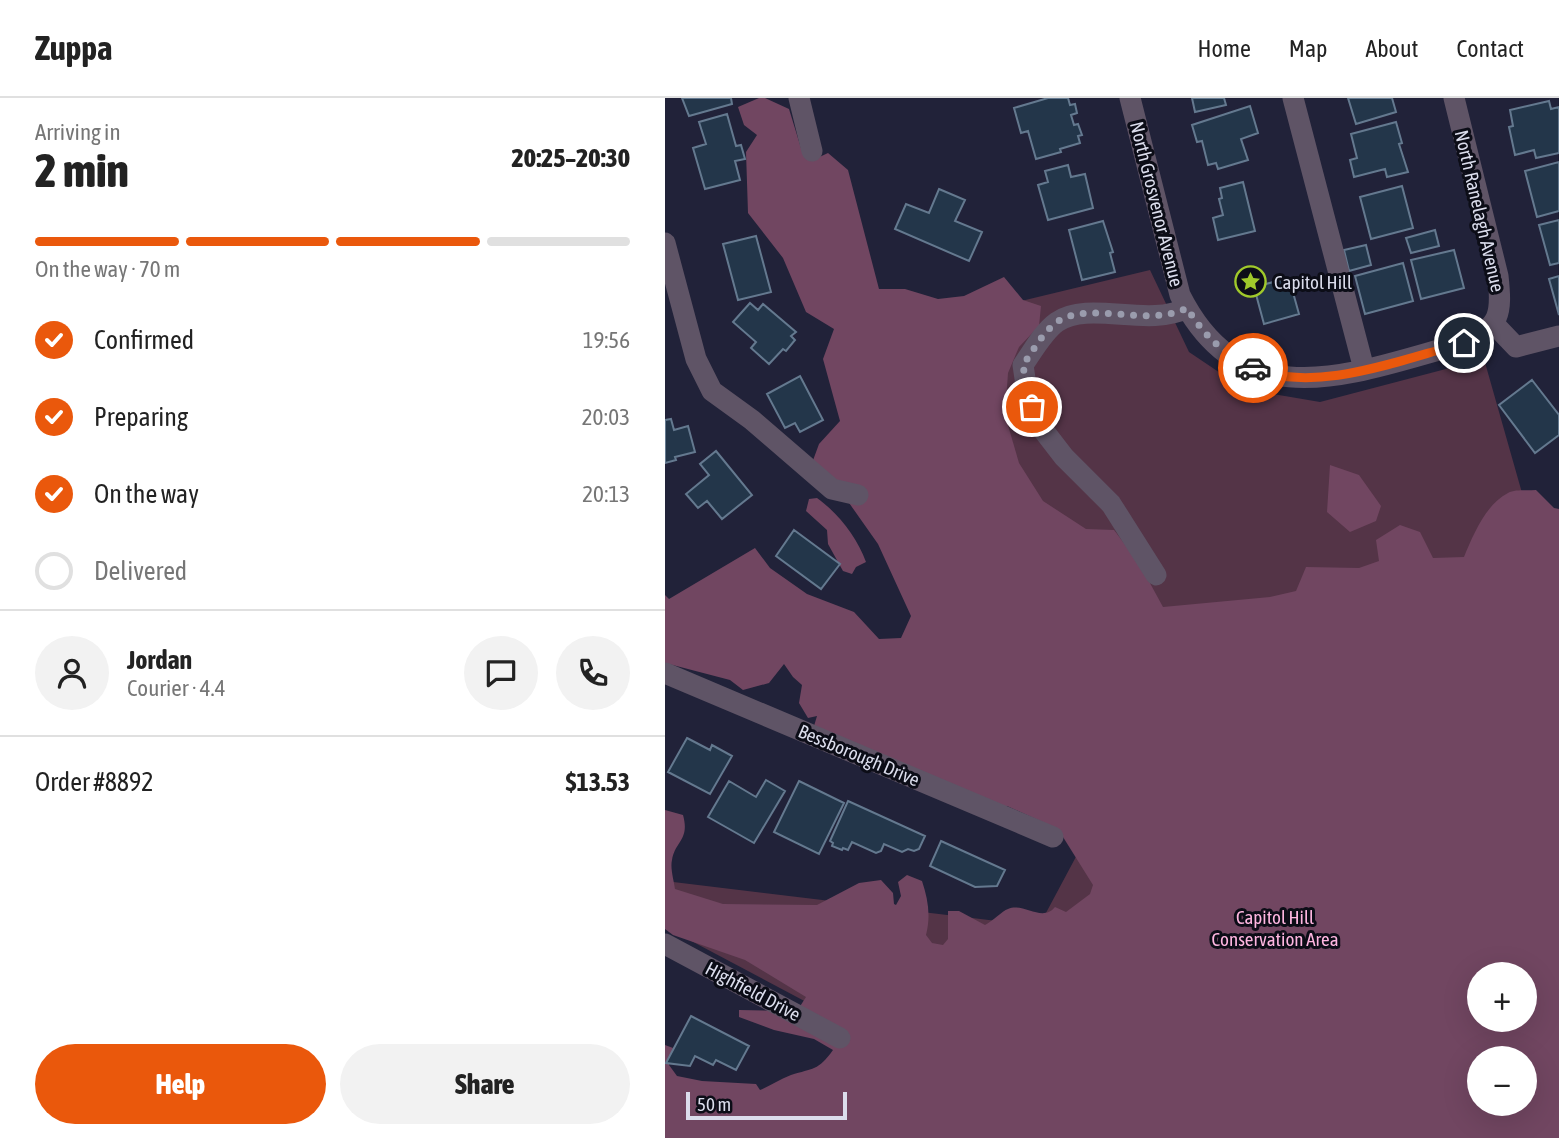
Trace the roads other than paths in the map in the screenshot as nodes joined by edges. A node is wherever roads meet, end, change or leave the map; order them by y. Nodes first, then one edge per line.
1 (799, 98) edge
2 (1130, 98) edge
3 (1293, 98) edge
4 (1454, 98) edge
5 (812, 151) dead end
6 (665, 243) edge
7 (1187, 308) junction
8 (1494, 324) junction
9 (1559, 336) edge
10 (1364, 369) junction
11 (858, 495) dead end
12 (1156, 575) dead end
13 (665, 673) edge
14 (1053, 837) dead end
15 (665, 944) edge
16 (840, 1038) dead end

1 - 5 street
2 - 7 street, North Grosvenor Avenue
3 - 10 street
4 - 8 street, North Ranelagh Avenue
6 - 11 street
7 - 10 street, North Grosvenor Avenue
7 - 12 street
8 - 9 street
8 - 10 street, North Grosvenor Avenue
13 - 14 street, Bessborough Drive
15 - 16 street, Highfield Drive

